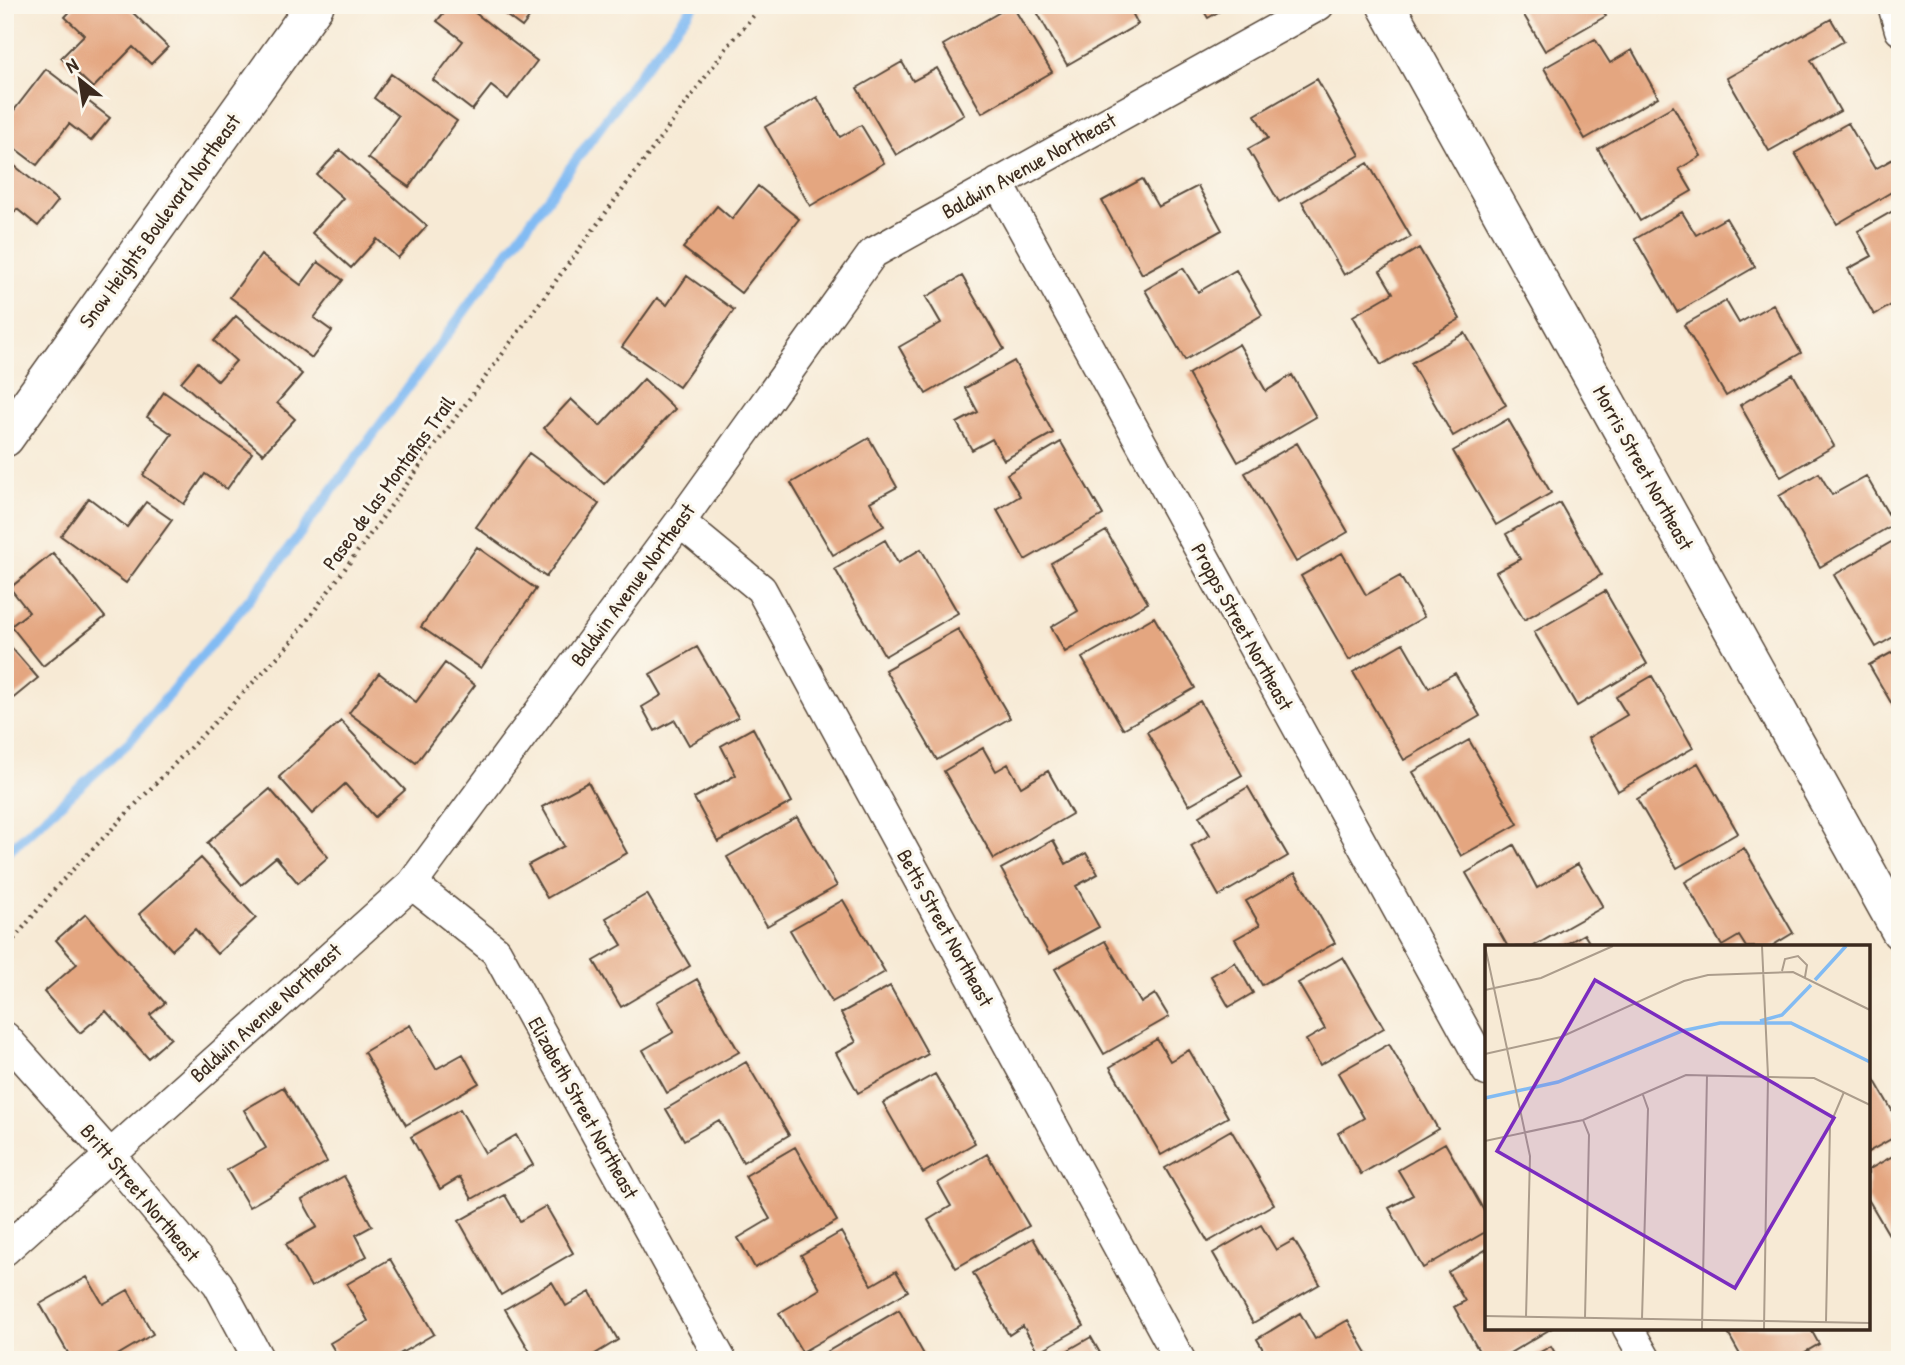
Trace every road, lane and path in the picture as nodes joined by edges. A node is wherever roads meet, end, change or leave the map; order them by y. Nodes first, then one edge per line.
1 (315, 5) edge
2 (762, 5) edge
3 (1319, 5) edge
4 (1386, 5) edge
5 (1892, 5) edge
6 (1900, 30) edge
7 (998, 183) junction
8 (5, 438) edge
9 (680, 522) junction
10 (412, 884) junction
11 (1900, 931) edge
12 (5, 950) edge
13 (5, 1037) edge
14 (1485, 1067) edge
15 (109, 1154) junction
16 (5, 1250) edge
17 (1630, 1330) edge
18 (259, 1360) edge
19 (722, 1360) edge
20 (1180, 1360) edge
21 (1646, 1360) edge

1 - 8 street, Snow Heights Boulevard Northeast
2 - 12 path, Paseo de las Montañas Trail
3 - 7 street, Baldwin Avenue Northeast
4 - 11 street, Morris Street Northeast
5 - 6 street
7 - 9 street, Baldwin Avenue Northeast
7 - 14 street, Propps Street Northeast
9 - 10 street, Baldwin Avenue Northeast
9 - 20 street, Betts Street Northeast
10 - 15 street, Baldwin Avenue Northeast
10 - 19 street, Elizabeth Street Northeast
13 - 15 street, Britt Street Northeast
15 - 16 street, Baldwin Avenue Northeast
15 - 18 street, Britt Street Northeast
17 - 21 street

